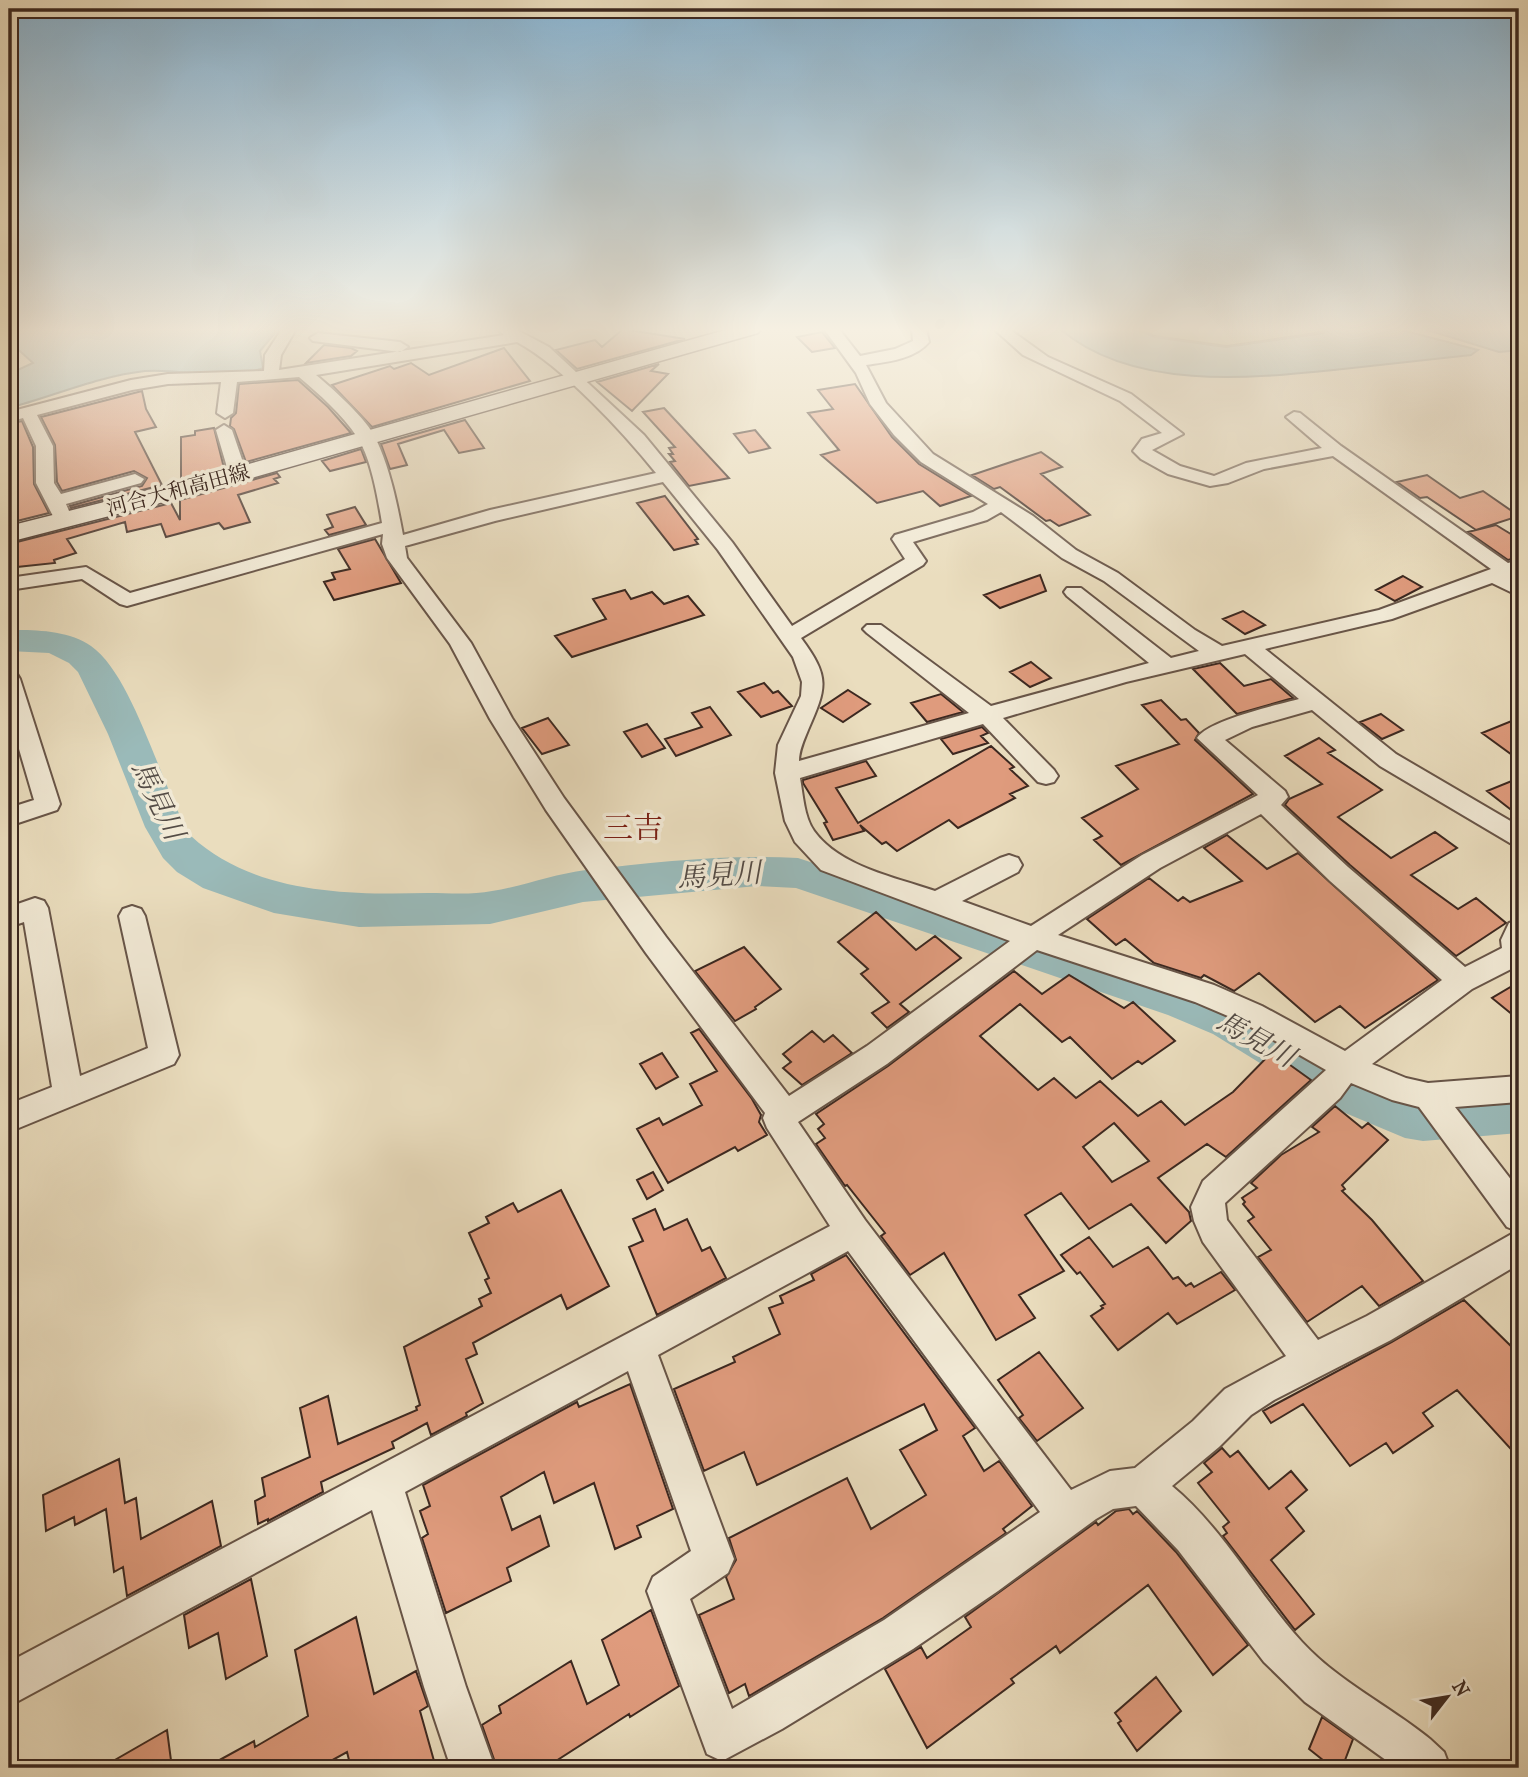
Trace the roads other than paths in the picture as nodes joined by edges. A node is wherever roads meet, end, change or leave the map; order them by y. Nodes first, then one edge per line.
1 (27, 412) joint
2 (225, 412) edge
3 (344, 412) edge
4 (460, 412) edge
5 (612, 412) edge
6 (884, 412) edge
7 (1145, 412) edge
8 (9, 417) edge
9 (1294, 417) dead end
10 (224, 422) joint
11 (366, 438) junction
12 (1335, 450) junction
13 (238, 474) junction
14 (669, 475) junction
15 (135, 479) dead end
16 (1001, 505) junction
17 (60, 510) junction
18 (9, 534) edge
19 (392, 535) junction
20 (1506, 570) edge
21 (9, 584) edge
22 (1519, 590) edge
23 (1074, 592) dead end
24 (874, 629) dead end
25 (790, 636) junction
26 (1250, 648) junction
27 (1219, 654) junction
28 (1167, 666) junction
29 (9, 679) edge
30 (1315, 702) junction
31 (987, 715) junction
32 (18, 742) edge
33 (787, 773) junction
34 (1046, 776) dead end
35 (1264, 803) junction
36 (9, 817) edge
37 (1519, 837) edge
38 (1009, 865) dead end
39 (936, 903) junction
40 (132, 916) dead end
41 (9, 917) edge
42 (1519, 930) edge
43 (1022, 947) junction
44 (1462, 981) junction
45 (1339, 1077) junction
46 (1519, 1089) edge
47 (68, 1094) junction
48 (1438, 1111) junction
49 (784, 1114) junction
50 (9, 1118) edge
51 (1519, 1216) edge
52 (853, 1231) junction
53 (1519, 1246) edge
54 (637, 1346) junction
55 (1311, 1360) junction
56 (383, 1482) junction
57 (1141, 1487) junction
58 (1067, 1516) junction
59 (9, 1685) edge
60 (473, 1768) edge
61 (1428, 1768) edge

1 - 8 street
1 - 17 street
2 - 10 street
3 - 11 street
4 - 11 main road, 河合大和高田線
5 - 14 street
6 - 16 street
7 - 12 street
9 - 12 street
10 - 13 street
11 - 13 main road, 河合大和高田線
11 - 19 street
12 - 20 street
13 - 17 main road, 河合大和高田線
14 - 19 street
14 - 25 street
15 - 17 street
16 - 25 street
16 - 27 street
17 - 18 main road, 河合大和高田線
19 - 21 street
19 - 49 street
20 - 22 street
20 - 26 street
23 - 28 street
24 - 31 street
25 - 33 street
26 - 27 street
26 - 30 street
27 - 28 street
28 - 31 street
29 - 32 street
30 - 35 street
30 - 37 street
31 - 33 street
31 - 34 street
32 - 36 street
33 - 39 street
35 - 43 street
35 - 44 street
38 - 39 street
39 - 43 street
40 - 47 street
41 - 47 street
42 - 44 street
43 - 45 street
43 - 49 street
44 - 45 street
45 - 48 street
45 - 55 street
46 - 48 street
47 - 50 street
48 - 51 street
49 - 52 street
52 - 54 street
52 - 58 street
53 - 55 street
54 - 56 street
54 - 58 street
55 - 57 street
56 - 59 street
56 - 60 street
57 - 58 street
57 - 61 street

